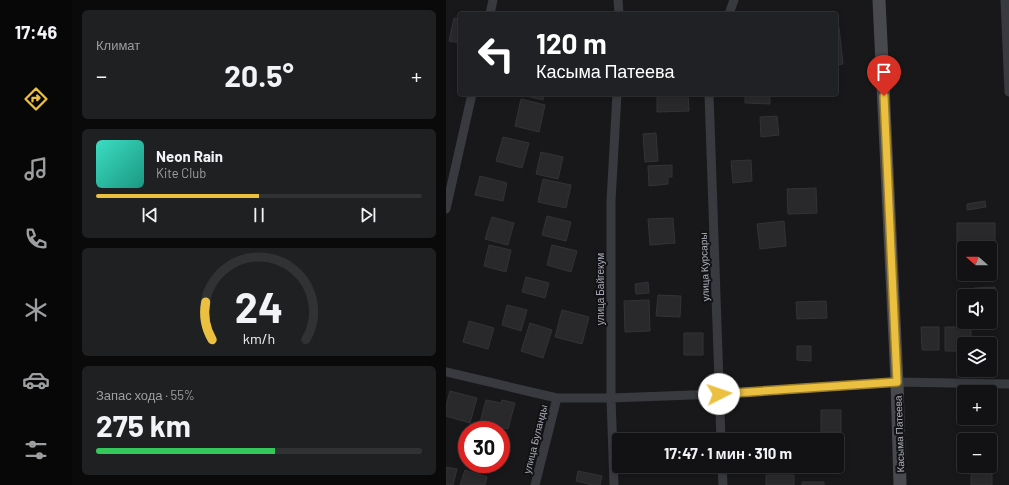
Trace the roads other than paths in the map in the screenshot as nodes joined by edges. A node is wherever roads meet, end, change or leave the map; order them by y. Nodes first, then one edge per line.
1 (493, 0) edge
2 (618, 0) edge
3 (734, 0) edge
4 (879, 0) edge
5 (1005, 0) edge
6 (490, 12) edge
7 (619, 12) edge
8 (730, 12) edge
9 (1009, 92) edge
10 (472, 96) edge
11 (617, 96) edge
12 (709, 96) edge
13 (446, 209) edge
14 (446, 372) edge
15 (897, 382) junction
16 (1009, 384) edge
17 (719, 394) junction
18 (556, 398) junction
19 (611, 398) junction
20 (721, 433) edge
21 (722, 473) edge
22 (535, 485) edge
23 (614, 485) edge
24 (723, 485) edge
25 (900, 485) edge

1 - 6 street
2 - 7 street
3 - 8 street
4 - 15 main road, Касыма Патеева
5 - 9 street
10 - 13 street
11 - 19 street, улица Байгекум
12 - 17 street, улица Курсары
14 - 18 street
15 - 16 street
15 - 17 street
15 - 25 main road, Касыма Патеева
17 - 19 street
17 - 20 street, улица Курсары
18 - 19 street
18 - 22 street, улица Буланды
19 - 23 street, улица Байгекум
21 - 24 street

